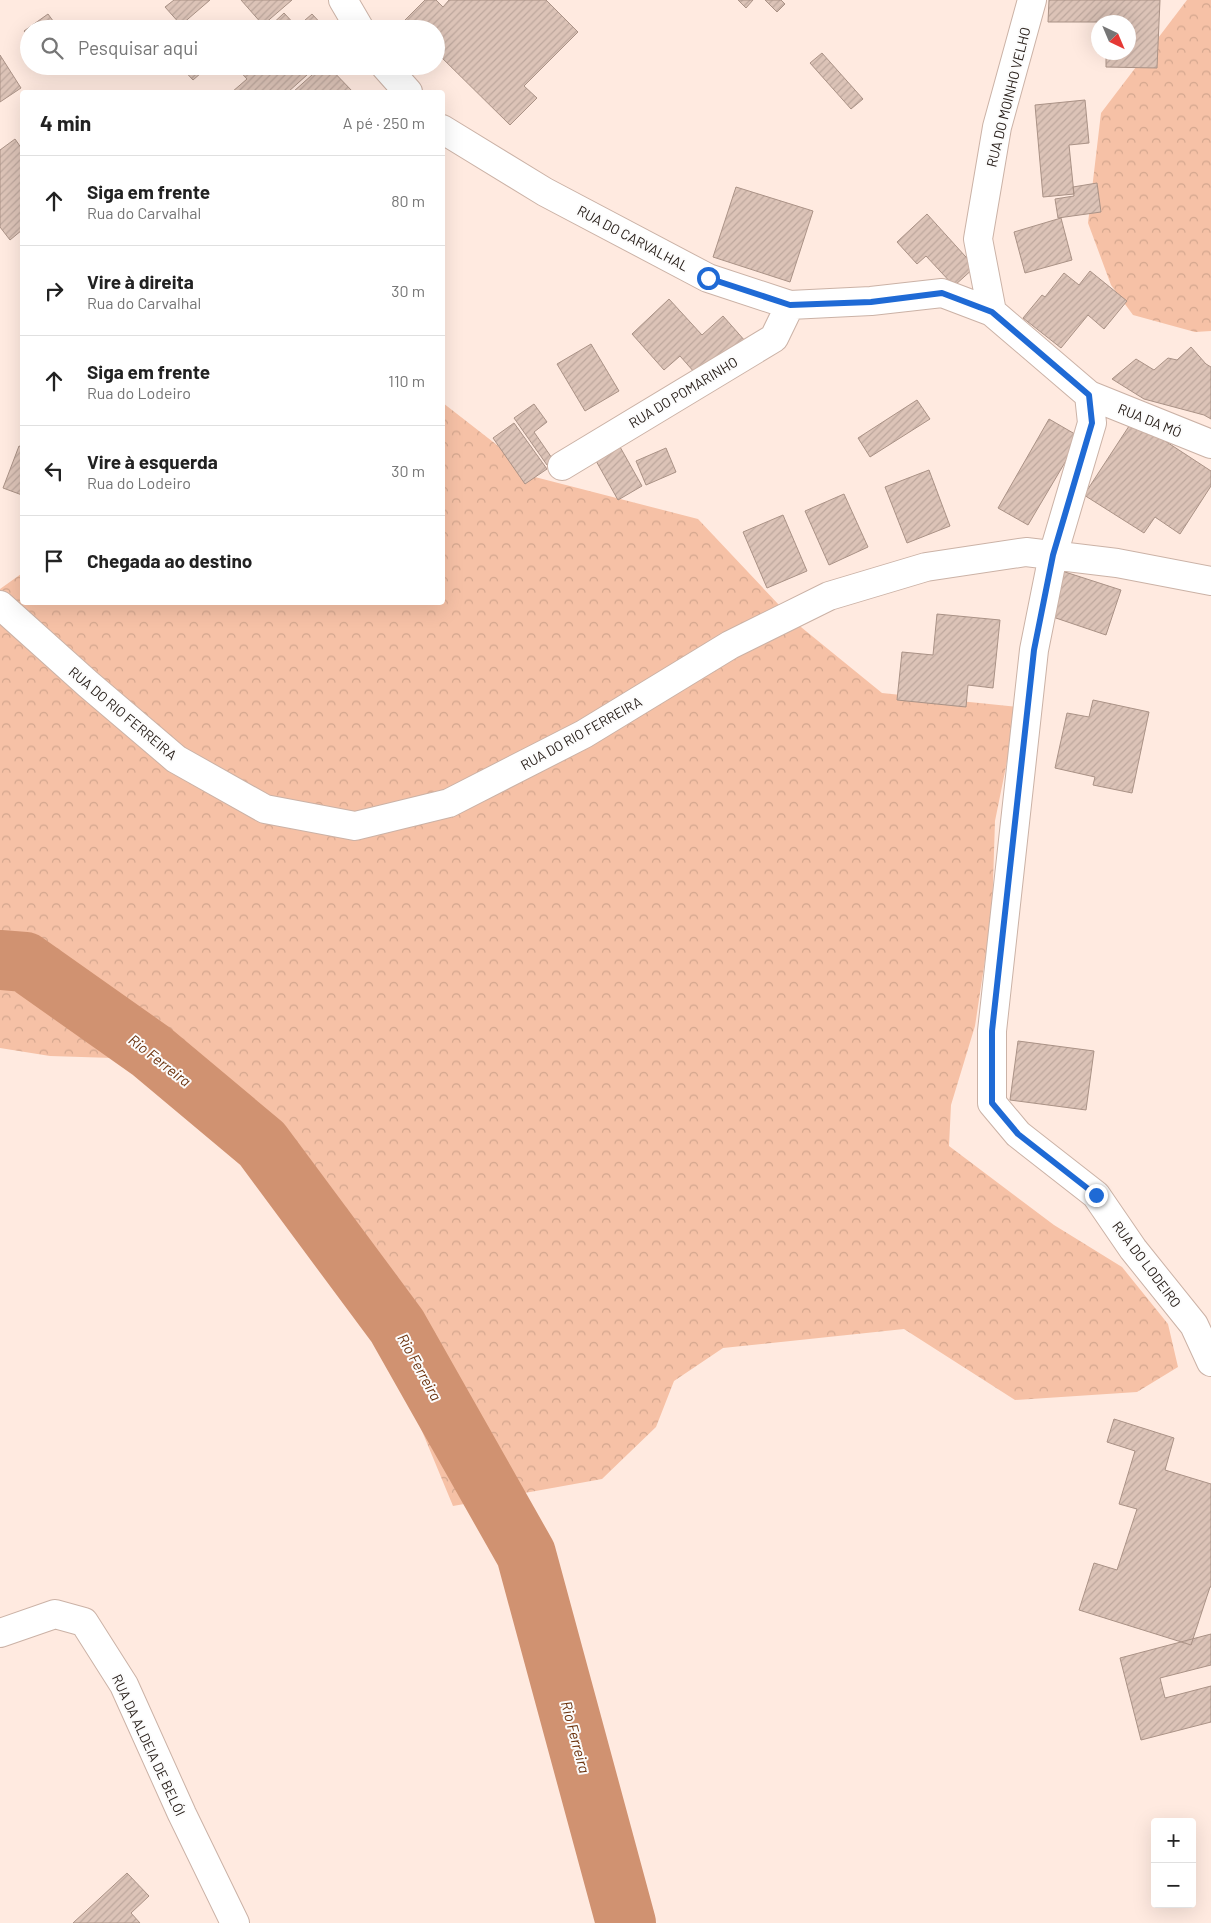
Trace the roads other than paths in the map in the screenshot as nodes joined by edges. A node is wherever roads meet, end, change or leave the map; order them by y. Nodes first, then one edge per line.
1 (343, 0) edge
2 (1032, 0) edge
3 (355, 20) edge
4 (393, 75) edge
5 (406, 90) edge
6 (445, 131) edge
7 (790, 305) junction
8 (992, 312) junction
9 (1089, 395) junction
10 (1211, 444) edge
11 (562, 466) dead end
12 (1053, 555) junction
13 (1211, 581) edge
14 (0, 605) edge
15 (1211, 1362) edge
16 (0, 1633) edge
17 (234, 1923) edge

1 - 3 street
2 - 8 street, RUA DO MOINHO VELHO
4 - 5 street
6 - 7 street, RUA DO CARVALHAL
7 - 8 street, RUA DO CARVALHAL
7 - 11 street, RUA DO POMARINHO
8 - 9 street, RUA DO CARVALHAL
9 - 10 street, RUA DA MÓ
9 - 12 street
12 - 13 street, RUA DO RIO FERREIRA
12 - 14 street, RUA DO RIO FERREIRA
12 - 15 street, RUA DO LODEIRO
16 - 17 street, RUA DA ALDEIA DE BELÓI

